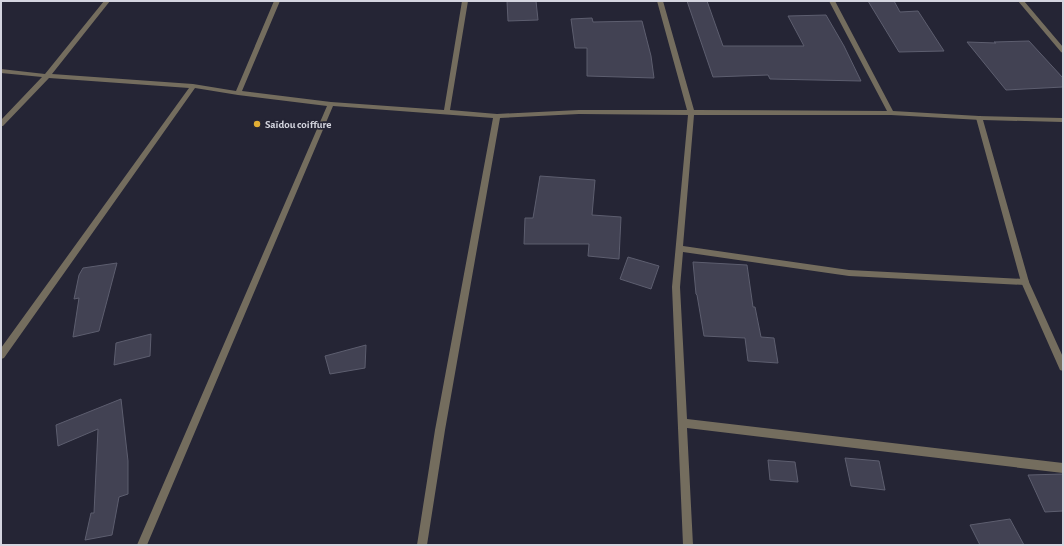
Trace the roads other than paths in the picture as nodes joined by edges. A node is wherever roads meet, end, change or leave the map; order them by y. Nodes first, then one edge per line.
1 (107, 1) edge
2 (277, 1) edge
3 (465, 1) edge
4 (660, 1) edge
5 (832, 1) edge
6 (1021, 1) edge
7 (1063, 51) edge
8 (1, 71) edge
9 (47, 76) junction
10 (193, 86) junction
11 (238, 93) junction
12 (331, 104) junction
13 (447, 112) junction
14 (691, 112) junction
15 (892, 113) junction
16 (496, 116) junction
17 (979, 118) junction
18 (1063, 120) edge
19 (1, 124) edge
20 (679, 248) junction
21 (1025, 282) junction
22 (1, 355) edge
23 (1063, 367) edge
24 (682, 423) junction
25 (1063, 468) edge
26 (142, 545) edge
27 (422, 545) edge
28 (688, 545) edge

1 - 9 street
2 - 11 street
3 - 13 street
4 - 14 street
5 - 15 street
6 - 7 street
8 - 9 street
9 - 10 street
9 - 19 street
10 - 11 street
10 - 22 street
11 - 12 street
12 - 13 street
12 - 26 street
13 - 16 street
14 - 15 street
14 - 16 street
14 - 20 street
15 - 17 street
16 - 27 street
17 - 18 street
17 - 21 street
20 - 21 street
20 - 24 street
21 - 23 street
24 - 25 street
24 - 28 street

